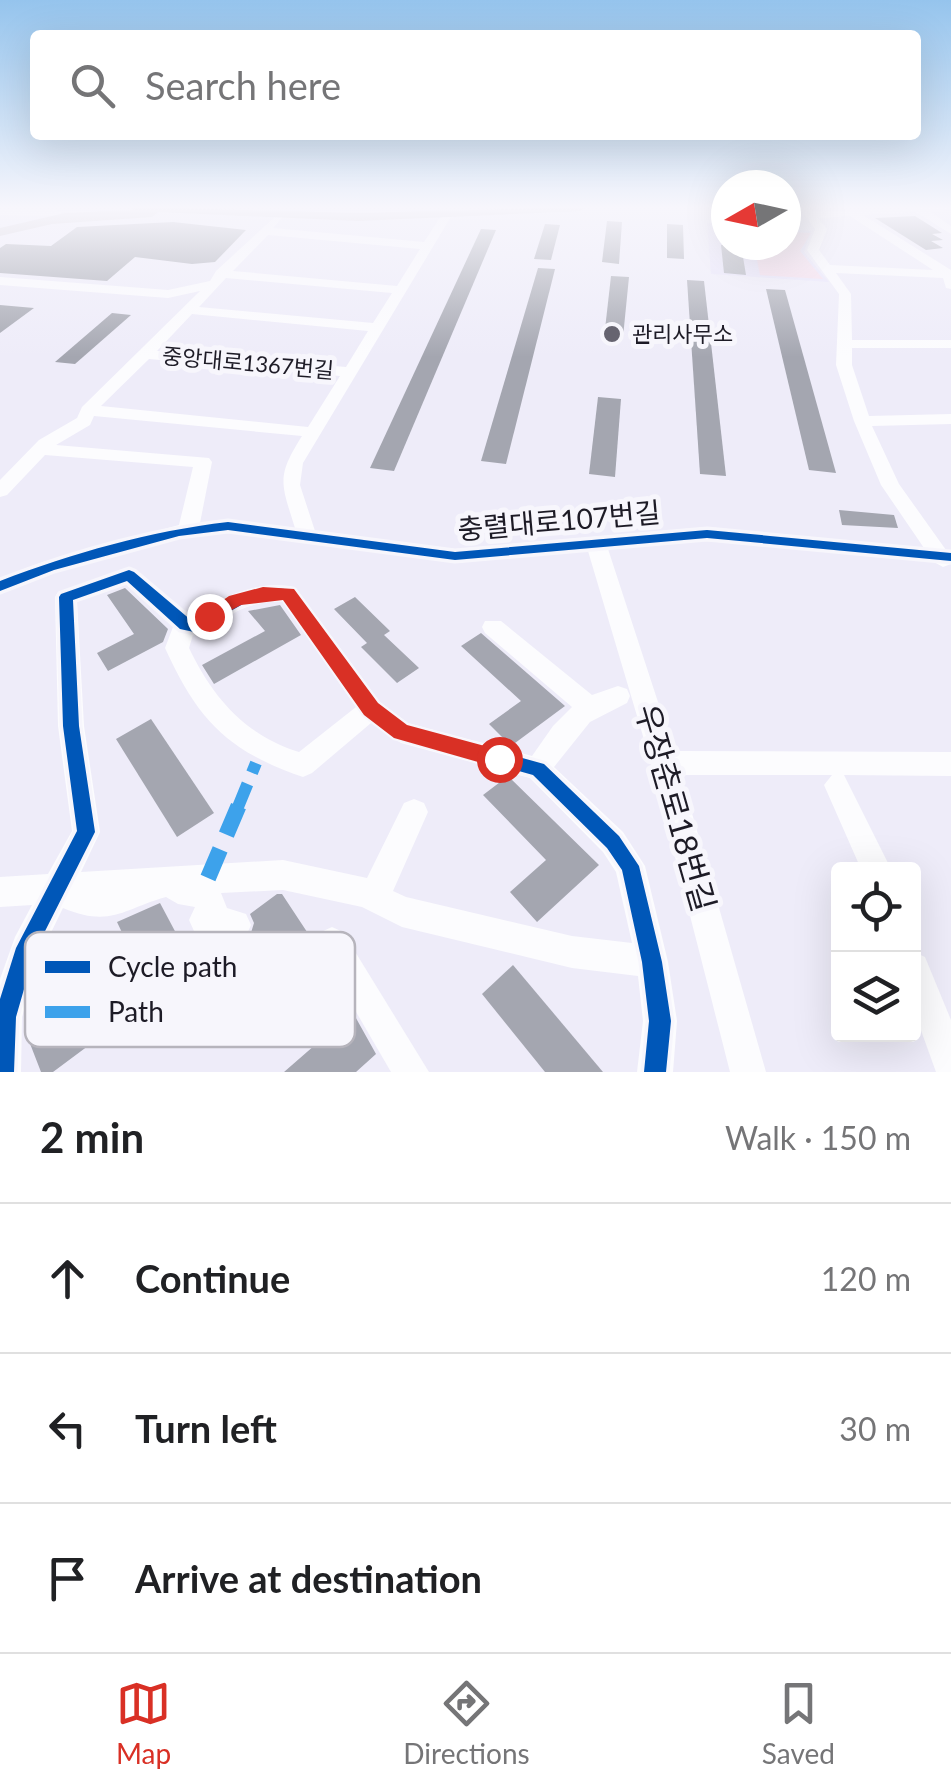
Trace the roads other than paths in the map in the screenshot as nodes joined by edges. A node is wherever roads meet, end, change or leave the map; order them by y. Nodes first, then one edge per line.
1 (239, 257) edge
2 (420, 257) edge
3 (819, 257) edge
4 (918, 257) edge
5 (829, 269) junction
6 (950, 278) edge
7 (217, 279) junction
8 (0, 281) edge
9 (400, 290) junction
10 (192, 310) junction
11 (376, 328) junction
12 (843, 344) junction
13 (951, 344) edge
14 (146, 354) junction
15 (349, 372) junction
16 (88, 410) junction
17 (951, 419) edge
18 (862, 421) junction
19 (312, 432) junction
20 (40, 449) junction
21 (0, 491) edge
22 (188, 531) junction
23 (307, 536) junction
24 (596, 545) junction
25 (948, 562) edge
26 (0, 586) edge
27 (185, 624) junction
28 (494, 627) dead end
29 (618, 696) dead end
30 (588, 706) junction
31 (371, 709) junction
32 (664, 763) junction
33 (951, 764) edge
34 (538, 769) junction
35 (838, 784) dead end
36 (414, 812) dead end
37 (872, 862) edge
38 (54, 887) junction
39 (0, 892) edge
40 (374, 897) junction
41 (235, 925) dead end
42 (33, 932) edge
43 (25, 951) edge
44 (652, 962) junction
45 (355, 981) edge
46 (921, 986) edge
47 (951, 1065) edge
48 (3, 1072) edge
49 (411, 1072) edge
50 (655, 1072) edge
51 (748, 1072) edge

1 - 7 street
2 - 9 street, 중앙대로1367번길
3 - 5 street
4 - 6 street
5 - 6 street
5 - 12 street
7 - 8 street
7 - 9 street
7 - 10 street
9 - 11 street, 중앙대로1367번길
10 - 11 street, 중앙대로1367번길
10 - 14 street
11 - 15 street, 중앙대로1367번길
12 - 13 street
12 - 18 street
14 - 15 street, 중앙대로1367번길
14 - 16 street
15 - 19 street, 중앙대로1367번길
16 - 19 street
16 - 20 street
17 - 18 street
18 - 25 street
19 - 23 street, 중앙대로1367번길
20 - 21 street
20 - 22 street
22 - 23 street, 충렬대로107번길
22 - 26 street, 충렬대로107번길
23 - 24 street, 충렬대로107번길
24 - 25 street, 충렬대로107번길
24 - 32 street, 우장춘로18번길
27 - 31 street
27 - 31 street
27 - 38 street
28 - 30 street
29 - 30 street
30 - 34 street
31 - 34 street
32 - 33 street
32 - 51 street, 우장춘로18번길
34 - 44 street
35 - 37 street
36 - 40 street
38 - 39 street
38 - 40 street
38 - 41 street
38 - 42 street
40 - 44 street
43 - 48 street
44 - 50 street
45 - 49 street
46 - 47 street

